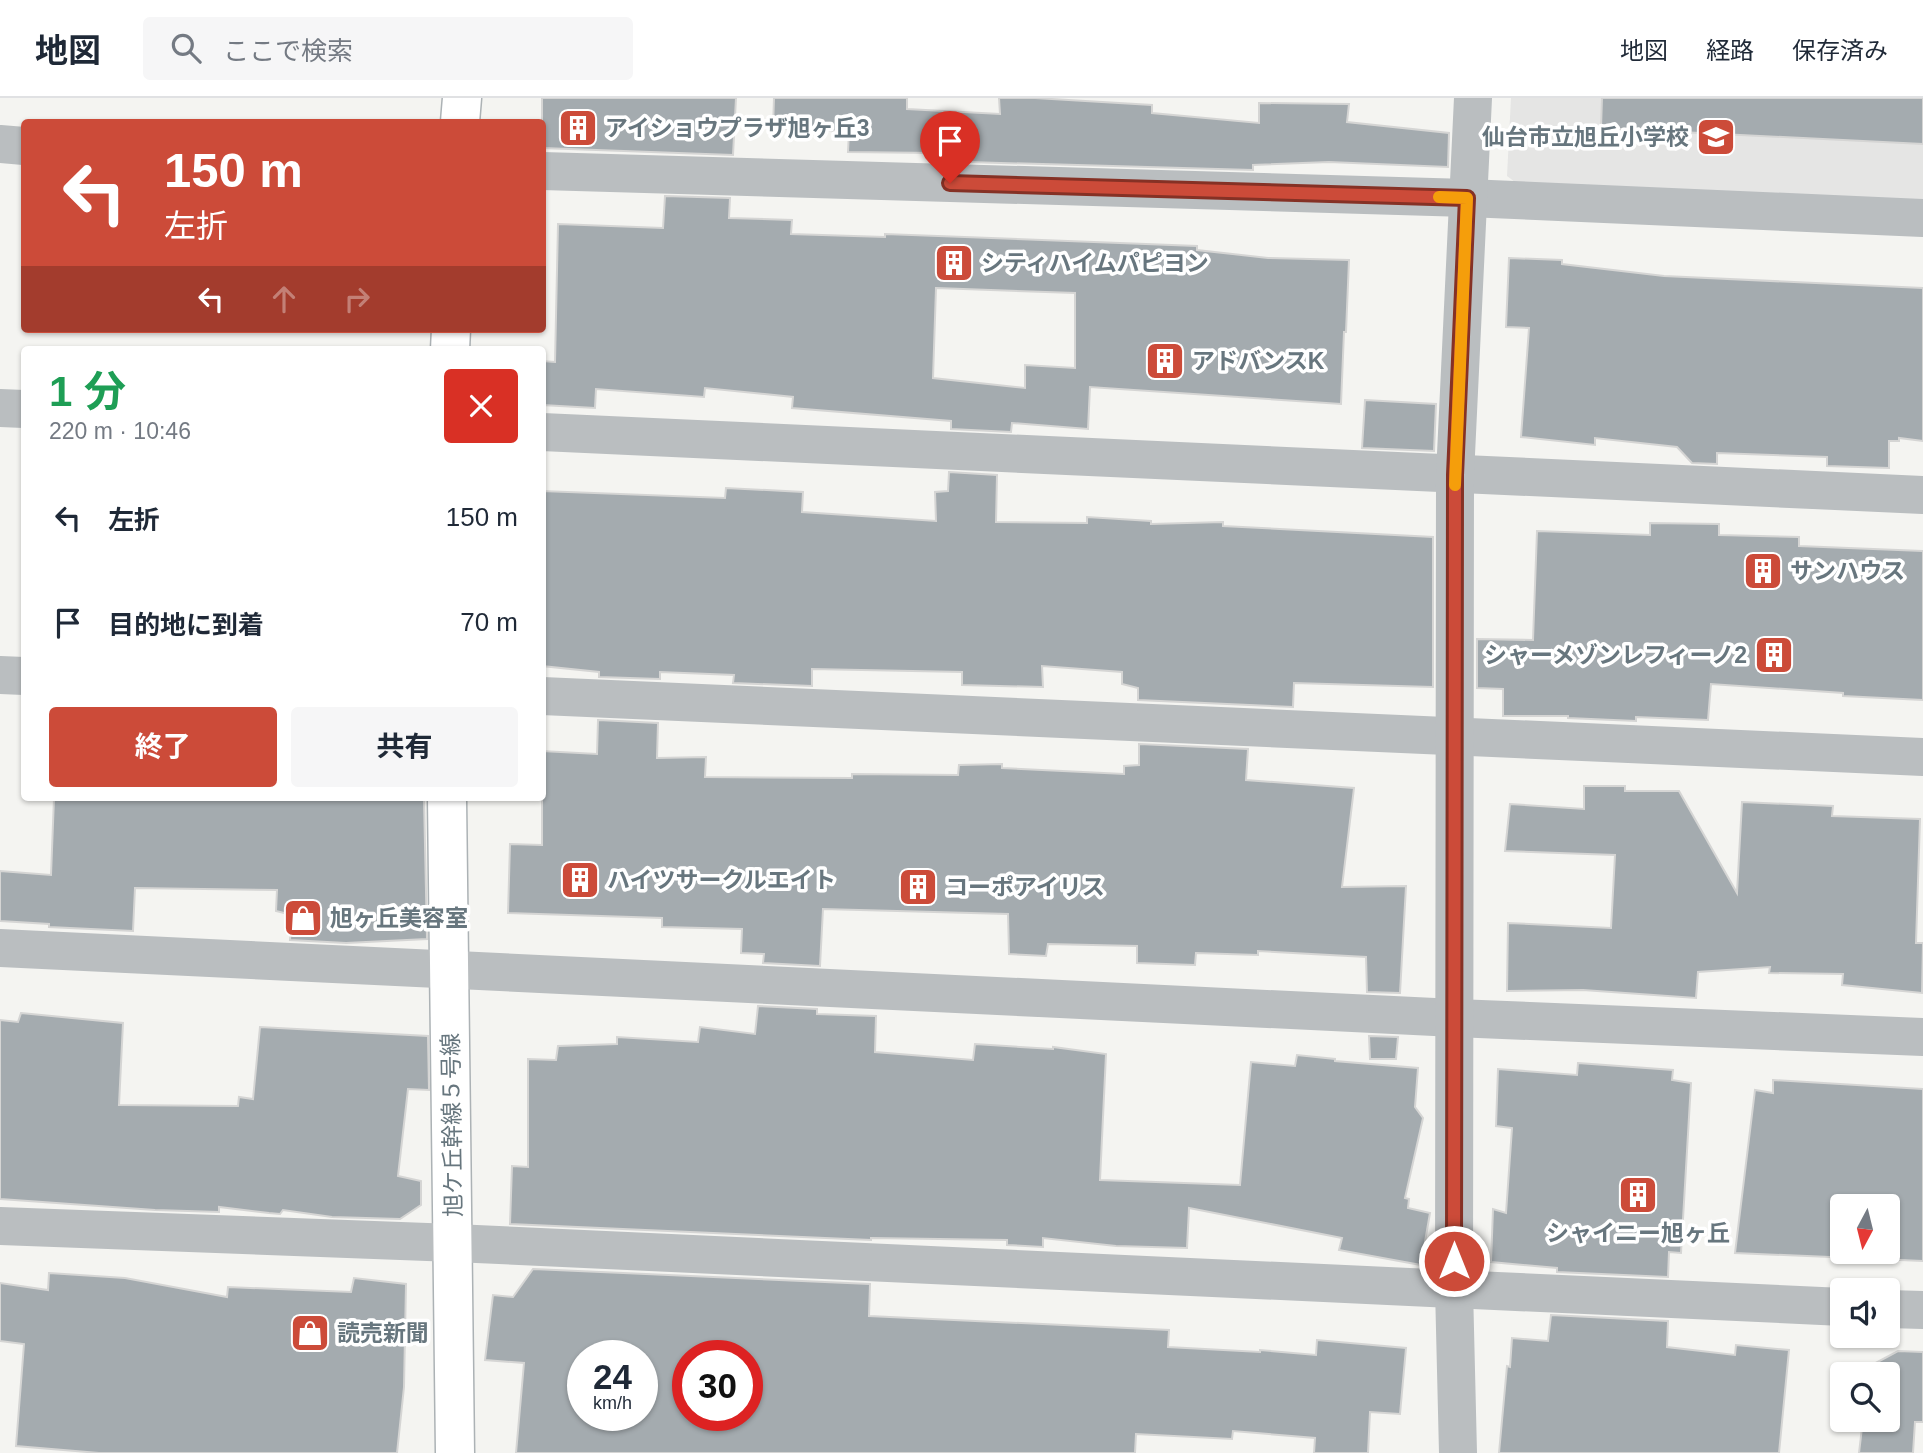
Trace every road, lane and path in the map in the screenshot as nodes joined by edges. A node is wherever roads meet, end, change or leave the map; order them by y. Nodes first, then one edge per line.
1 (462, 98) edge
2 (1473, 98) edge
3 (460, 119) edge
4 (0, 145) edge
5 (21, 146) edge
6 (546, 171) edge
7 (1467, 198) junction
8 (1923, 218) edge
9 (0, 408) edge
10 (21, 409) edge
11 (546, 432) edge
12 (1455, 475) junction
13 (1923, 495) edge
14 (0, 675) edge
15 (21, 676) edge
16 (546, 696) edge
17 (1455, 735) junction
18 (1923, 757) edge
19 (447, 801) edge
20 (0, 948) edge
21 (450, 968) junction
22 (1455, 1018) junction
23 (1923, 1037) edge
24 (0, 1226) edge
25 (454, 1243) junction
26 (1454, 1288) junction
27 (1830, 1306) edge
28 (1900, 1309) edge
29 (1923, 1310) edge
30 (455, 1453) edge
31 (1458, 1453) edge

1 - 3 street
2 - 7 street
4 - 5 street
6 - 7 street
7 - 8 street
7 - 12 street
9 - 10 street
11 - 12 street
12 - 13 street
12 - 17 street
14 - 15 street
16 - 17 street
17 - 18 street
17 - 22 street
19 - 21 street, 旭ケ丘幹線５号線
20 - 21 street
21 - 22 street
21 - 25 street, 旭ケ丘幹線５号線
22 - 23 street
22 - 26 street
24 - 25 street
25 - 26 street
25 - 30 street, 旭ケ丘幹線５号線
26 - 27 street
26 - 31 street
28 - 29 street

